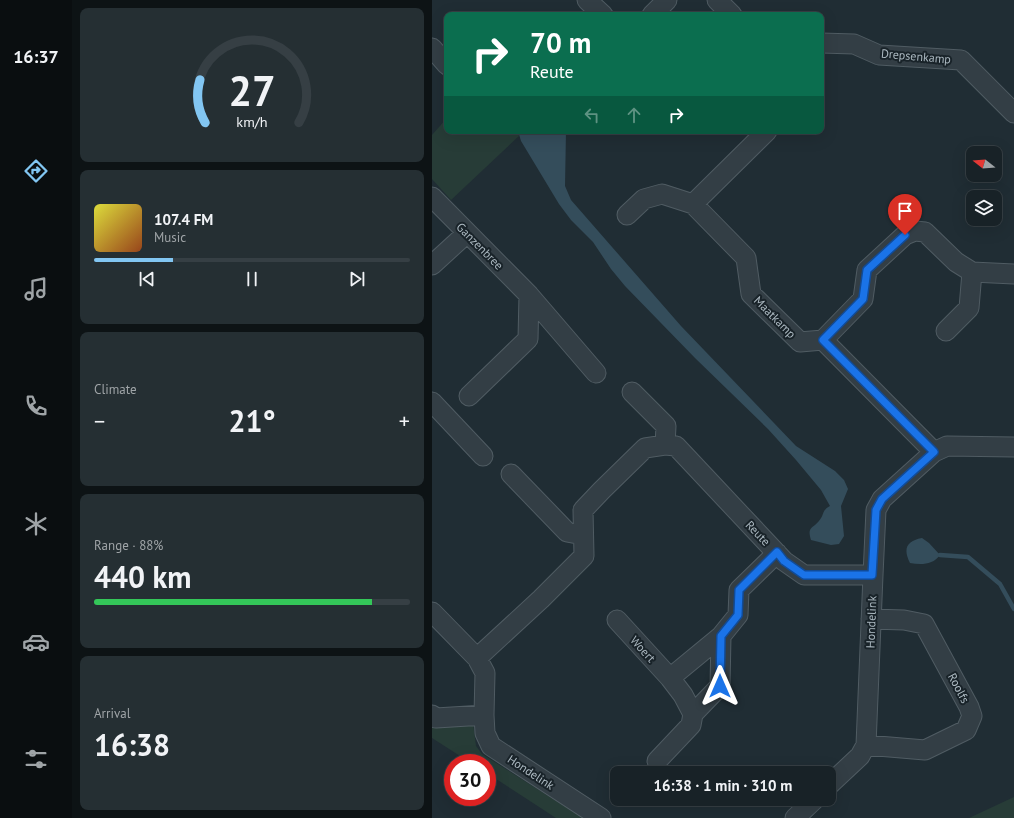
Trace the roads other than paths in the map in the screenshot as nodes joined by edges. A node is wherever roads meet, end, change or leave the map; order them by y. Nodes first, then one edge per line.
1 (588, 0) edge
2 (667, 0) edge
3 (717, 0) edge
4 (600, 12) edge
5 (655, 12) edge
6 (729, 12) edge
7 (824, 42) edge
8 (432, 48) edge
9 (444, 62) edge
10 (1014, 113) edge
11 (764, 134) edge
12 (432, 197) edge
13 (694, 204) junction
14 (626, 215) dead end
15 (467, 233) junction
16 (432, 265) edge
17 (972, 272) junction
18 (1014, 274) edge
19 (529, 295) junction
20 (946, 331) dead end
21 (823, 340) junction
22 (596, 373) dead end
23 (632, 392) dead end
24 (469, 396) dead end
25 (432, 402) edge
26 (665, 445) junction
27 (1014, 447) edge
28 (934, 452) junction
29 (483, 456) dead end
30 (511, 474) dead end
31 (583, 535) junction
32 (777, 552) junction
33 (872, 575) junction
34 (432, 612) edge
35 (871, 619) junction
36 (617, 620) dead end
37 (721, 636) junction
38 (477, 658) junction
39 (670, 678) junction
40 (693, 714) junction
41 (432, 715) edge
42 (484, 715) junction
43 (866, 745) junction
44 (656, 761) dead end
45 (836, 779) edge
46 (808, 806) edge
47 (601, 818) edge
48 (795, 818) edge

1 - 4 street
2 - 5 street
3 - 6 street
7 - 10 street, Drepsenkamp
8 - 9 street
11 - 13 street
12 - 15 street, Ganzenbree
13 - 14 street, Maatkamp
13 - 21 street, Maatkamp
15 - 16 street
15 - 19 street, Ganzenbree
17 - 18 street
17 - 20 street
17 - 21 street
19 - 22 street, Ganzenbree
19 - 24 street
21 - 28 street
23 - 26 street
25 - 29 street
26 - 31 street
26 - 32 street, Reute
27 - 28 street, Hondelink
28 - 33 street, Hondelink
30 - 31 street
31 - 38 street
32 - 33 street, Reute
32 - 37 street
33 - 35 street, Hondelink
34 - 38 street, Hondelink
35 - 43 street, Hondelink
35 - 43 street, Roolfs
36 - 39 street, Woert
37 - 39 street
37 - 40 street
38 - 42 street, Hondelink
39 - 40 street, Woert
40 - 44 street
41 - 42 street
42 - 47 street, Hondelink
43 - 45 street
46 - 48 street

